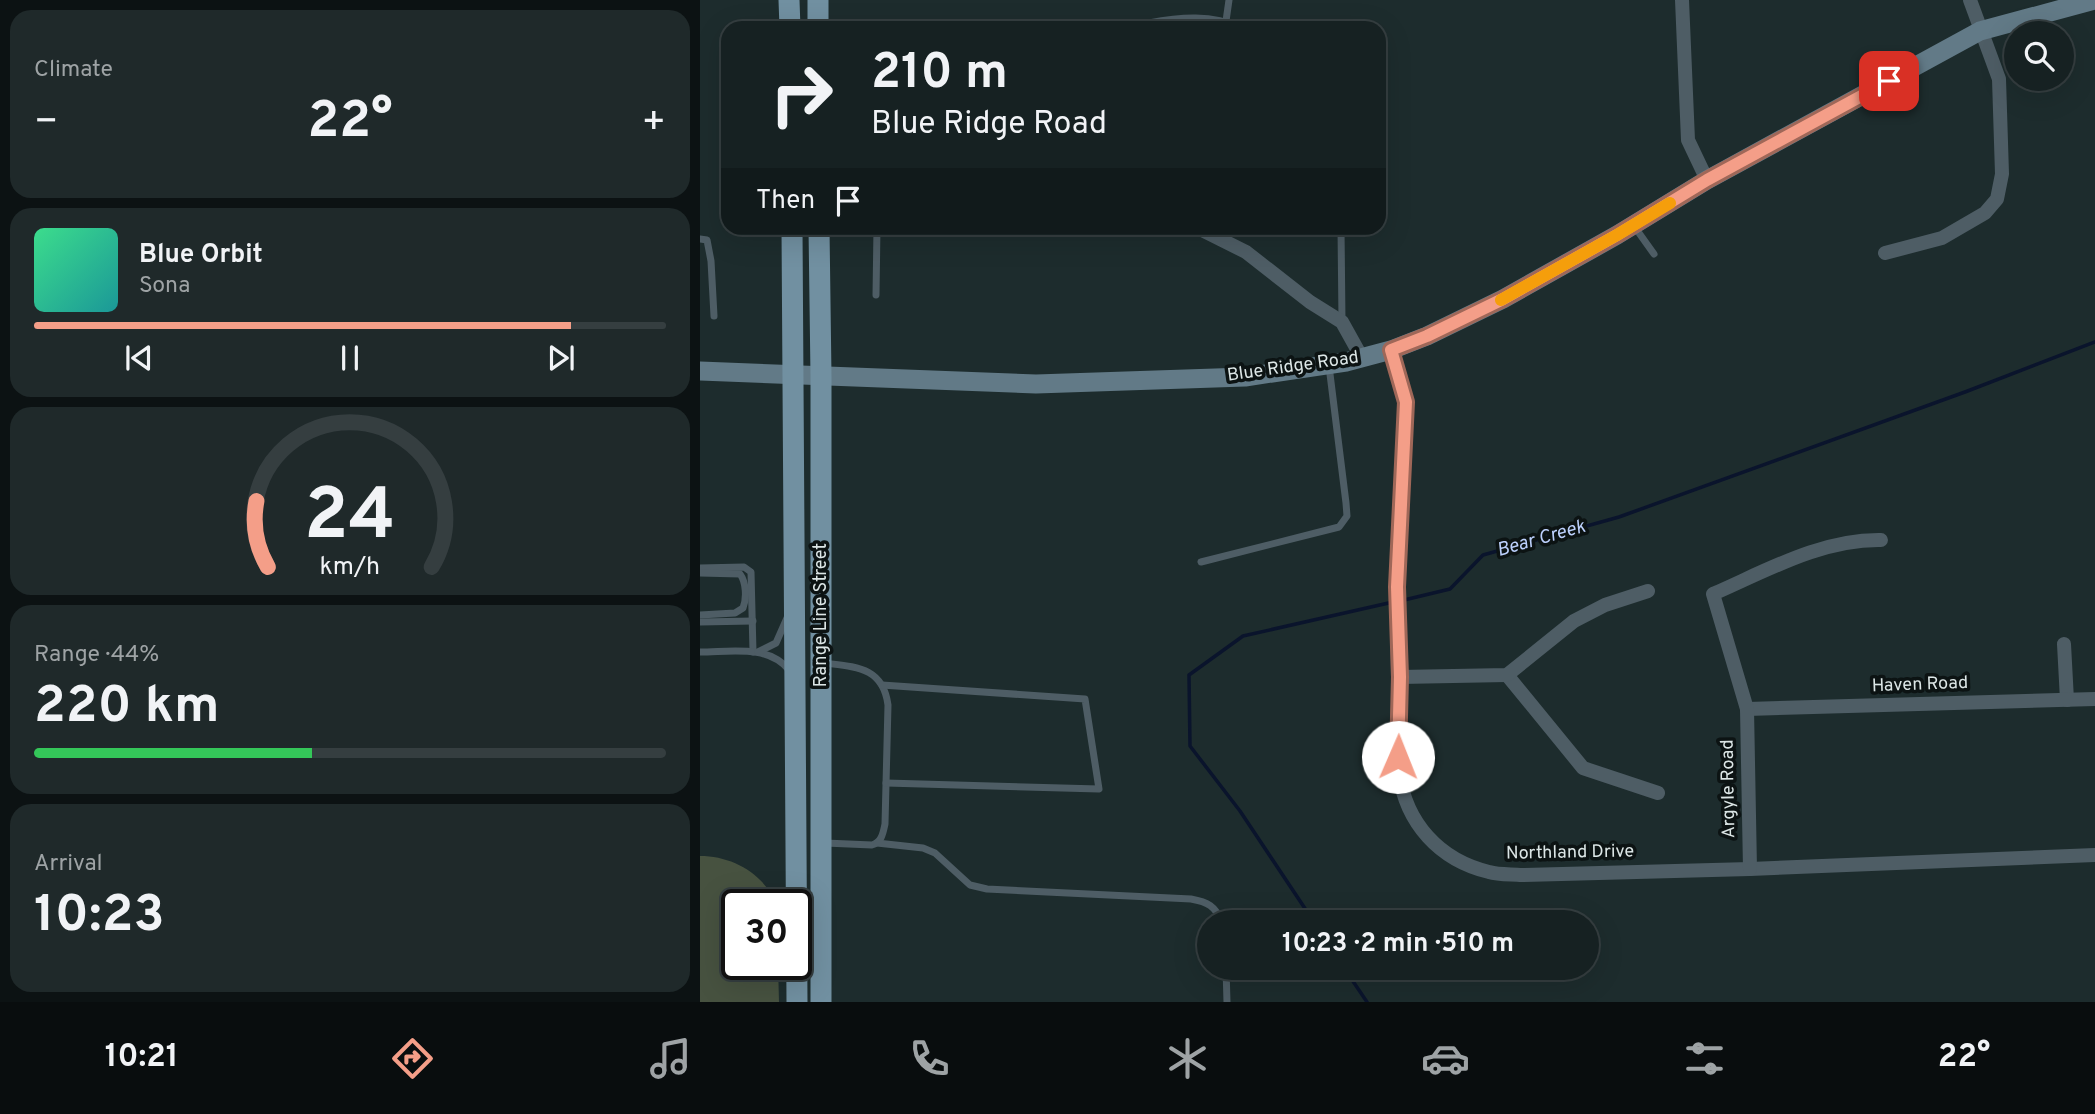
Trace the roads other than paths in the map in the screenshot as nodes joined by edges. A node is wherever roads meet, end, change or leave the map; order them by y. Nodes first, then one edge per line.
1 (789, 0) edge
2 (818, 0) edge
3 (1229, 0) edge
4 (1682, 0) edge
5 (1970, 0) edge
6 (2095, 0) edge
7 (790, 21) edge
8 (818, 21) edge
9 (1159, 21) edge
10 (1226, 21) joint
11 (1980, 31) junction
12 (1707, 180) junction
13 (1633, 225) junction
14 (792, 235) edge
15 (819, 235) edge
16 (877, 235) edge
17 (1212, 235) edge
18 (1341, 235) edge
19 (700, 239) edge
20 (1885, 253) dead end
21 (1654, 254) dead end
22 (876, 295) dead end
23 (714, 316) dead end
24 (1342, 321) junction
25 (1391, 350) junction
26 (1362, 358) junction
27 (1329, 365) junction
28 (700, 371) edge
29 (794, 375) junction
30 (821, 376) junction
31 (1881, 540) dead end
32 (1201, 562) dead end
33 (700, 570) edge
34 (1648, 591) dead end
35 (795, 612) junction
36 (700, 615) edge
37 (753, 621) junction
38 (700, 622) edge
39 (795, 643) junction
40 (2064, 644) dead end
41 (700, 652) edge
42 (755, 652) junction
43 (821, 663) junction
44 (795, 675) junction
45 (1507, 675) junction
46 (1400, 677) junction
47 (882, 685) junction
48 (2095, 699) edge
49 (2067, 700) junction
50 (1747, 709) junction
51 (886, 783) junction
52 (1658, 793) dead end
53 (821, 837) junction
54 (796, 843) junction
55 (877, 843) junction
56 (2095, 855) edge
57 (1750, 869) junction
58 (1215, 910) edge
59 (1226, 980) edge
60 (797, 1002) edge
61 (811, 1002) edge
62 (821, 1002) edge
63 (1227, 1002) edge

1 - 7 main road
2 - 8 main road
3 - 10 lane
4 - 12 street
5 - 11 street
6 - 11 street, Blue Ridge Road
9 - 10 lane
11 - 12 street, Blue Ridge Road
11 - 20 street
12 - 13 street, Blue Ridge Road
13 - 21 lane
13 - 25 street, Blue Ridge Road
14 - 29 main road, Range Line Street
15 - 30 main road, Range Line Street
16 - 22 lane
17 - 24 street
18 - 24 lane
19 - 23 lane
24 - 26 street
25 - 26 street, Blue Ridge Road
25 - 46 street, Northland Drive
26 - 27 street, Blue Ridge Road
27 - 30 street, Blue Ridge Road
27 - 32 lane
28 - 29 street, Blue Ridge Road
29 - 30 street, Blue Ridge Road
29 - 35 main road, Range Line Street
30 - 43 main road, Range Line Street
31 - 50 street, Argyle Road
33 - 36 lane
33 - 37 lane
34 - 45 street
35 - 39 main road, Range Line Street
35 - 42 lane
37 - 38 lane
37 - 42 lane
39 - 44 main road, Range Line Street
39 - 53 main road
40 - 49 street
41 - 42 lane
42 - 44 lane
43 - 47 lane
43 - 53 main road, Range Line Street
44 - 54 main road, Range Line Street
45 - 46 street
45 - 52 street
46 - 57 street, Northland Drive
47 - 51 lane
47 - 51 lane
48 - 49 street, Haven Road
49 - 50 street, Haven Road
50 - 57 street, Argyle Road
51 - 55 lane
53 - 55 lane
53 - 62 main road, Range Line Street
54 - 60 main road, Range Line Street
54 - 61 main road
55 - 58 lane
56 - 57 street, Northland Drive
59 - 63 lane

